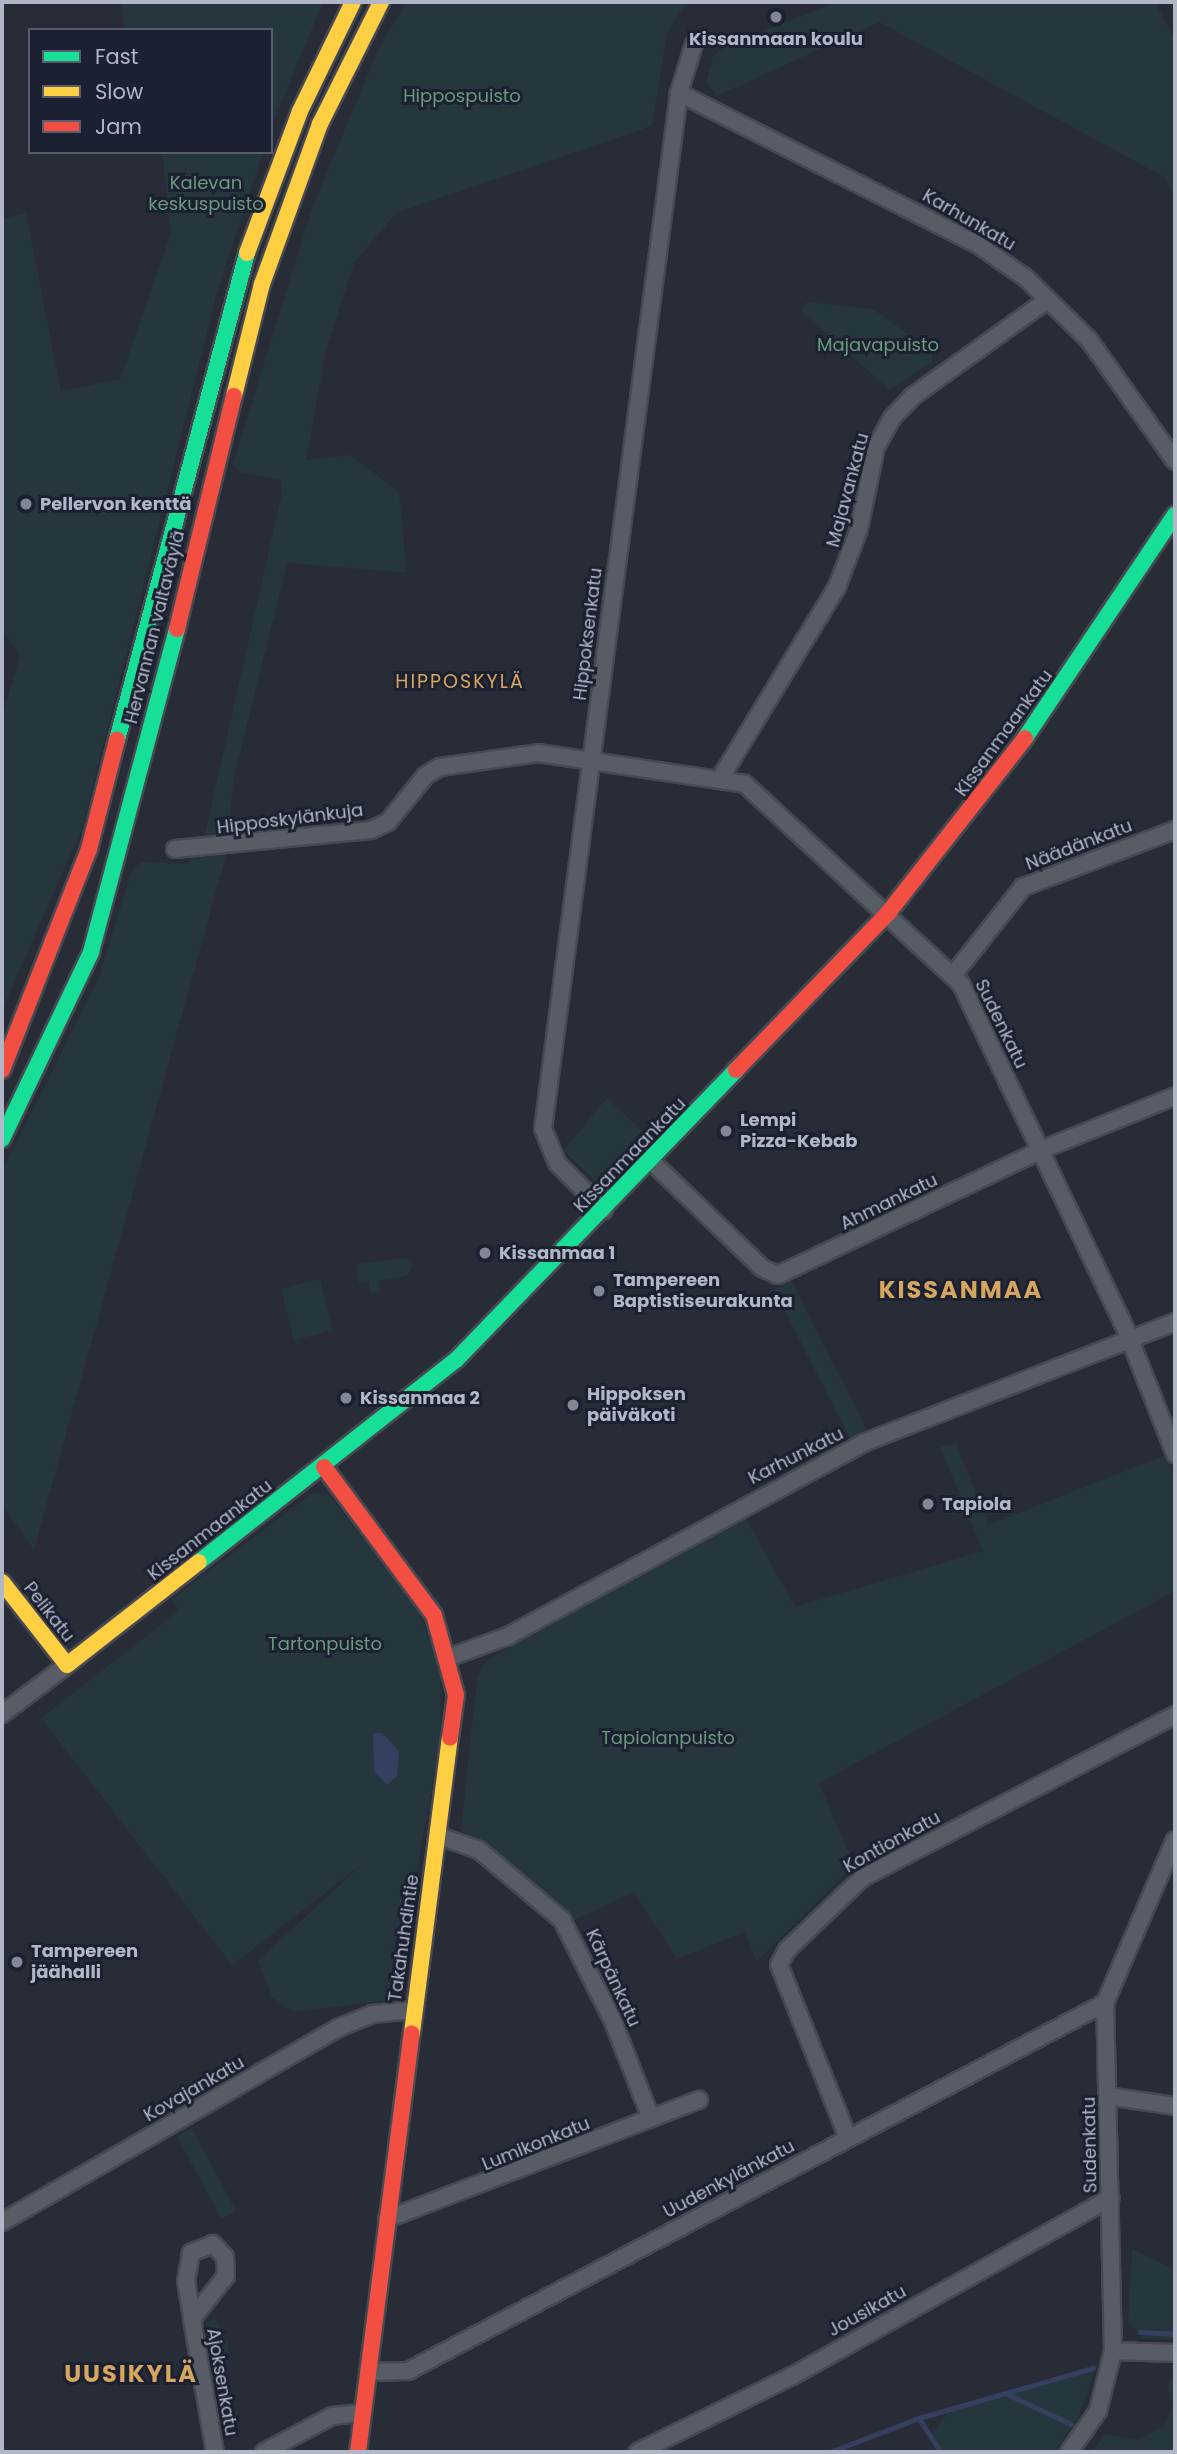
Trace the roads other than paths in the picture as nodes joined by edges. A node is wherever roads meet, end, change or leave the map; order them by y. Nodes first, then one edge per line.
1 (354, 2) edge
2 (381, 2) edge
3 (694, 44) dead end
4 (679, 93) junction
5 (1047, 299) junction
6 (1175, 461) edge
7 (1175, 515) edge
8 (591, 758) junction
9 (721, 777) junction
10 (1175, 830) edge
11 (176, 849) dead end
12 (888, 913) junction
13 (954, 974) junction
14 (2, 1070) edge
15 (1175, 1096) edge
16 (2, 1139) edge
17 (1041, 1150) junction
18 (651, 1161) junction
19 (604, 1210) junction
20 (1175, 1322) edge
21 (1129, 1337) junction
22 (1175, 1454) edge
23 (324, 1467) junction
24 (2, 1582) edge
25 (450, 1657) junction
26 (66, 1665) junction
27 (2, 1714) edge
28 (1175, 1715) edge
29 (439, 1836) junction
30 (1175, 1840) edge
31 (1105, 2003) junction
32 (414, 2010) junction
33 (1108, 2096) junction
34 (699, 2100) dead end
35 (1175, 2106) edge
36 (651, 2118) junction
37 (848, 2138) junction
38 (1111, 2199) junction
39 (387, 2219) junction
40 (2, 2222) edge
41 (192, 2319) dead end
42 (1113, 2351) junction
43 (1175, 2353) edge
44 (368, 2372) junction
45 (363, 2413) junction
46 (215, 2452) edge
47 (264, 2452) edge
48 (358, 2452) edge
49 (638, 2452) edge
50 (1069, 2452) edge

1 - 14 main road, Hervannan valtaväylä
2 - 16 main road, Hervannan valtaväylä
3 - 4 street, Hippoksenkatu
4 - 5 street, Karhunkatu
4 - 8 street, Hippoksenkatu
5 - 6 street, Karhunkatu
5 - 9 street, Majavankatu
7 - 12 main road, Kissanmaankatu
8 - 9 street, Sudenkatu
8 - 11 street, Hipposkylänkuja
8 - 19 street, Hippoksenkatu
9 - 12 street, Sudenkatu
10 - 13 street, Näädänkatu
12 - 13 street, Sudenkatu
12 - 18 main road, Kissanmaankatu
13 - 17 street, Sudenkatu
15 - 17 street, Ahmankatu
17 - 18 street, Ahmankatu
17 - 21 street, Sudenkatu
18 - 19 main road, Kissanmaankatu
19 - 23 main road, Kissanmaankatu
20 - 21 street, Karhunkatu
21 - 22 street, Sudenkatu
21 - 25 street, Karhunkatu
23 - 25 main road, Takahuhdintie
23 - 26 main road, Kissanmaankatu
24 - 26 main road, Pelikatu
25 - 29 main road, Takahuhdintie
26 - 27 street, Kissanmaankatu
28 - 37 street, Kontionkatu
29 - 32 main road, Takahuhdintie
29 - 36 street, Kärpänkatu
30 - 31 street, Sudenkatu
31 - 33 street, Sudenkatu
31 - 37 street, Uudenkylänkatu
32 - 39 main road, Takahuhdintie
32 - 40 street, Kovajankatu
33 - 35 street
33 - 38 street, Sudenkatu
34 - 36 street, Lumikonkatu
36 - 39 street, Lumikonkatu
37 - 44 street, Uudenkylänkatu
38 - 42 street, Sudenkatu
38 - 49 street, Jousikatu
39 - 44 main road, Takahuhdintie
41 - 46 street, Ajoksenkatu
42 - 43 street
42 - 50 street, Sudenkatu
44 - 45 main road, Takahuhdintie
45 - 47 street
45 - 48 main road, Takahuhdintie

